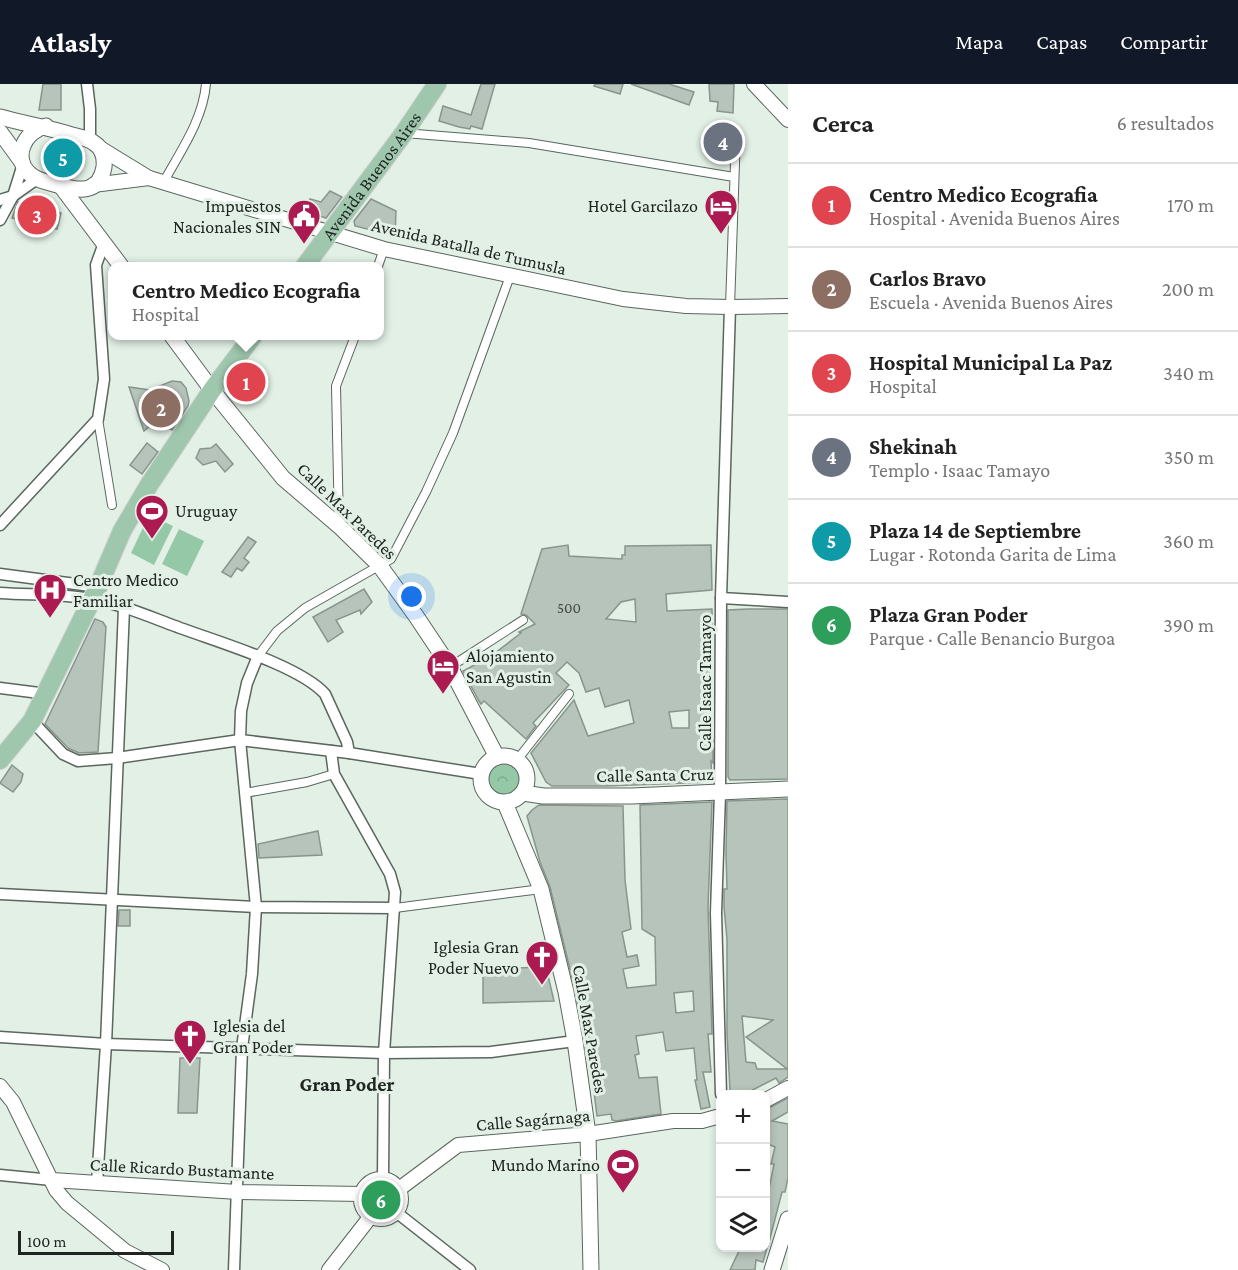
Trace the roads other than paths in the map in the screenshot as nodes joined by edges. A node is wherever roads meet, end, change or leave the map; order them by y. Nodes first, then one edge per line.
1 (87, 84) edge
2 (206, 84) edge
3 (437, 84) edge
4 (754, 84) edge
5 (0, 117) edge
6 (788, 120) edge
7 (46, 126) junction
8 (0, 132) edge
9 (404, 133) junction
10 (736, 134) dead end
11 (95, 144) junction
12 (22, 163) junction
13 (734, 177) junction
14 (149, 178) junction
15 (37, 179) junction
16 (163, 183) junction
17 (60, 185) junction
18 (92, 186) junction
19 (12, 196) junction
20 (0, 200) edge
21 (0, 220) edge
22 (89, 223) junction
23 (331, 233) junction
24 (104, 243) junction
25 (384, 249) junction
26 (117, 262) edge
27 (309, 262) edge
28 (380, 262) edge
29 (510, 276) junction
30 (788, 306) edge
31 (730, 308) junction
32 (175, 340) edge
33 (250, 340) edge
34 (353, 340) edge
35 (212, 390) junction
36 (98, 419) junction
37 (112, 505) dead end
38 (0, 525) edge
39 (339, 526) junction
40 (380, 566) junction
41 (0, 574) edge
42 (0, 593) edge
43 (95, 593) junction
44 (722, 598) junction
45 (788, 602) edge
46 (124, 608) junction
47 (523, 620) dead end
48 (258, 657) junction
49 (450, 667) junction
50 (0, 688) edge
51 (46, 694) junction
52 (569, 694) dead end
53 (32, 722) junction
54 (240, 740) junction
55 (331, 751) junction
56 (350, 753) junction
57 (497, 756) junction
58 (117, 758) junction
59 (0, 760) edge
60 (518, 760) junction
61 (334, 774) junction
62 (481, 774) junction
63 (788, 789) edge
64 (720, 793) junction
65 (246, 794) junction
66 (523, 794) junction
67 (505, 803) junction
68 (541, 890) junction
69 (0, 894) edge
70 (111, 901) junction
71 (256, 907) junction
72 (395, 908) junction
73 (0, 1037) edge
74 (575, 1041) junction
75 (106, 1044) junction
76 (242, 1048) junction
77 (384, 1053) junction
78 (788, 1088) edge
79 (721, 1090) edge
80 (2, 1091) edge
81 (770, 1097) edge
82 (716, 1117) edge
83 (588, 1134) junction
84 (0, 1175) edge
85 (383, 1179) junction
86 (52, 1180) junction
87 (97, 1184) junction
88 (399, 1189) junction
89 (238, 1192) junction
90 (362, 1194) junction
91 (396, 1212) junction
92 (371, 1216) junction
93 (788, 1219) edge
94 (162, 1270) edge
95 (234, 1270) edge
96 (329, 1270) edge
97 (470, 1270) edge
98 (591, 1270) edge
99 (772, 1270) edge

1 - 11 street
2 - 16 street
3 - 9 main road, Avenida Buenos Aires
4 - 6 street
5 - 7 main road
7 - 11 main road
7 - 12 main road
8 - 12 main road
9 - 13 street
9 - 23 main road, Avenida Buenos Aires
10 - 13 street
11 - 14 street, Avenida Batalla de Tumusla
11 - 18 main road
12 - 15 main road
12 - 19 street
13 - 31 street
14 - 16 street, Avenida Batalla de Tumusla
14 - 18 street, Avenida Batalla de Tumusla
15 - 17 main road
15 - 19 street
16 - 23 street, Avenida Batalla de Tumusla
17 - 18 main road
17 - 22 main road
18 - 22 main road
19 - 20 street
19 - 21 street
22 - 24 main road
23 - 25 street, Avenida Batalla de Tumusla
23 - 27 main road, Avenida Buenos Aires
24 - 26 main road
24 - 36 street
25 - 28 street
25 - 29 street, Avenida Batalla de Tumusla
29 - 31 street, Avenida Batalla de Tumusla
29 - 40 street
30 - 31 street, Avenida Batalla de Tumusla
31 - 44 street, Calle Isaac Tamayo
32 - 35 main road, Calle Max Paredes
33 - 35 main road
34 - 39 street
35 - 39 main road, Calle Max Paredes
35 - 43 main road
36 - 37 street
36 - 38 street
39 - 40 main road, Calle Max Paredes
40 - 48 street
40 - 49 main road, Calle Max Paredes
41 - 43 street
42 - 43 street
43 - 46 street
43 - 51 main road
44 - 45 street
44 - 64 street, Calle Isaac Tamayo
46 - 48 street
46 - 58 street
47 - 49 street
48 - 54 street
48 - 56 street
49 - 57 main road, Calle Max Paredes
50 - 51 street
51 - 53 main road
52 - 60 street
53 - 58 street
53 - 59 main road
54 - 55 street
54 - 58 street
54 - 65 street
55 - 56 street
55 - 61 street
56 - 62 street
57 - 60 main road
57 - 62 main road
58 - 70 street
60 - 66 main road
61 - 65 street
61 - 72 street
62 - 67 main road
63 - 64 main road, Calle Santa Cruz
64 - 66 main road, Calle Santa Cruz
64 - 79 street, Calle Isaac Tamayo
65 - 71 street
66 - 67 main road
67 - 68 main road, Calle Max Paredes
68 - 72 street
68 - 74 main road, Calle Max Paredes
69 - 70 street
70 - 71 street
70 - 75 street
71 - 72 street
71 - 76 street
72 - 77 street
73 - 75 street
74 - 77 street
74 - 83 main road, Calle Max Paredes
75 - 76 street
75 - 87 street
76 - 77 street
76 - 89 street
77 - 85 street
78 - 81 street
80 - 86 street
82 - 83 street, Calle Sagárnaga
83 - 88 street, Calle Sagárnaga
83 - 98 main road, Calle Max Paredes
84 - 86 street, Calle Ricardo Bustamante
85 - 88 street
85 - 90 street
86 - 87 street, Calle Ricardo Bustamante
86 - 94 street
87 - 89 street, Calle Ricardo Bustamante
88 - 91 street
89 - 90 street, Calle Ricardo Bustamante
89 - 95 street
90 - 92 street
91 - 92 street
91 - 97 street
92 - 96 street
93 - 99 main road

